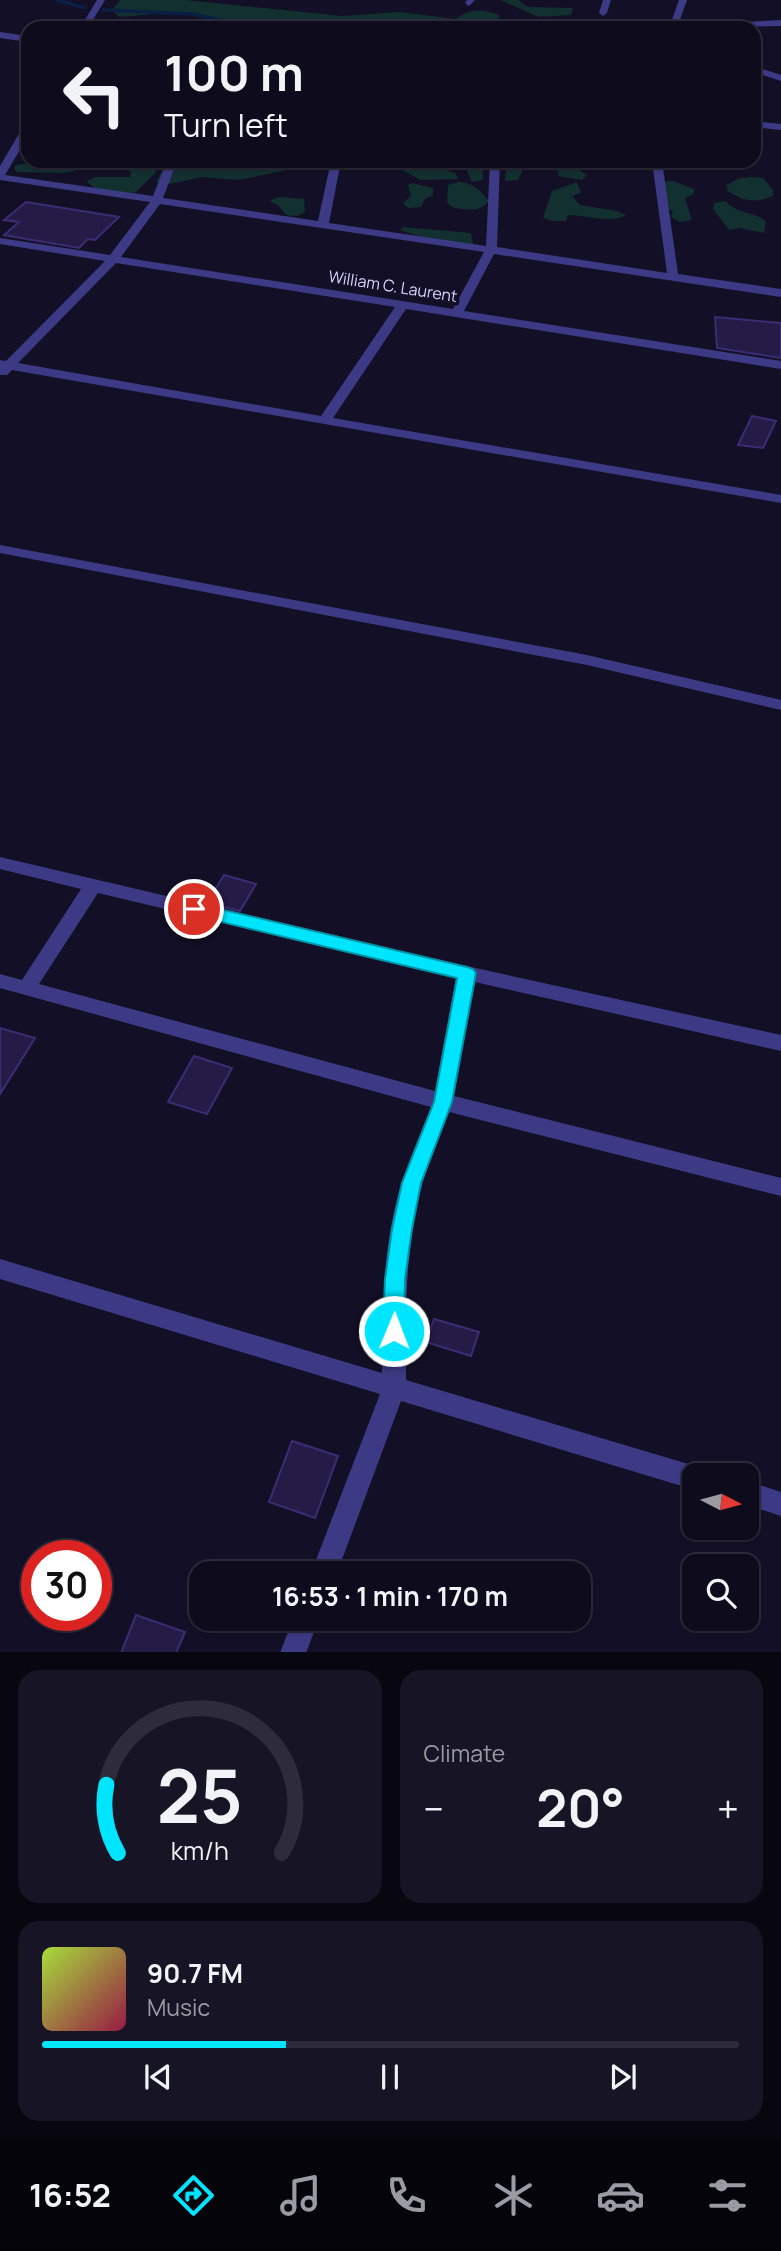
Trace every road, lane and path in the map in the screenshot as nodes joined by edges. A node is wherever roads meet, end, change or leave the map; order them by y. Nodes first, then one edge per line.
1 (101, 0) edge
2 (607, 0) edge
3 (684, 0) edge
4 (603, 13) dead end
5 (88, 21) edge
6 (676, 21) edge
7 (781, 23) edge
8 (761, 24) edge
9 (0, 35) edge
10 (21, 37) edge
11 (761, 71) edge
12 (781, 77) edge
13 (761, 125) edge
14 (781, 127) edge
15 (21, 142) edge
16 (169, 168) edge
17 (335, 168) edge
18 (495, 168) edge
19 (658, 168) edge
20 (4, 177) edge
21 (0, 191) edge
22 (157, 200) junction
23 (323, 224) junction
24 (0, 241) edge
25 (491, 249) junction
26 (113, 259) junction
27 (673, 277) junction
28 (781, 293) edge
29 (403, 304) junction
30 (458, 313) junction
31 (781, 365) edge
32 (3, 368) edge
33 (325, 420) junction
34 (781, 499) edge
35 (0, 549) edge
36 (781, 705) edge
37 (0, 863) edge
38 (93, 885) junction
39 (467, 973) junction
40 (0, 981) edge
41 (27, 988) junction
42 (781, 1043) edge
43 (443, 1102) junction
44 (781, 1187) edge
45 (0, 1269) edge
46 (394, 1387) junction
47 (682, 1474) edge
48 (760, 1497) edge
49 (781, 1503) edge
50 (329, 1561) edge
51 (301, 1631) edge
52 (293, 1652) edge

1 - 5 street
2 - 4 street
3 - 6 street
7 - 8 street
9 - 10 street
11 - 12 street
13 - 14 street
15 - 20 street
16 - 22 street
17 - 23 street
18 - 25 street
19 - 27 street
20 - 21 street
20 - 22 street
22 - 23 street
22 - 26 street
23 - 25 street
24 - 26 street, William C. Laurent
25 - 27 street
25 - 30 street
26 - 29 street, William C. Laurent
26 - 32 street
27 - 28 street
29 - 30 street, William C. Laurent
29 - 33 street
30 - 31 street, William C. Laurent
32 - 33 street
33 - 34 street
35 - 36 street
37 - 38 street
38 - 39 street
38 - 41 street
39 - 42 street
39 - 43 street
40 - 41 street
41 - 43 street
43 - 44 street
43 - 46 street
45 - 46 street
46 - 47 street
46 - 50 street
48 - 49 street
51 - 52 street

